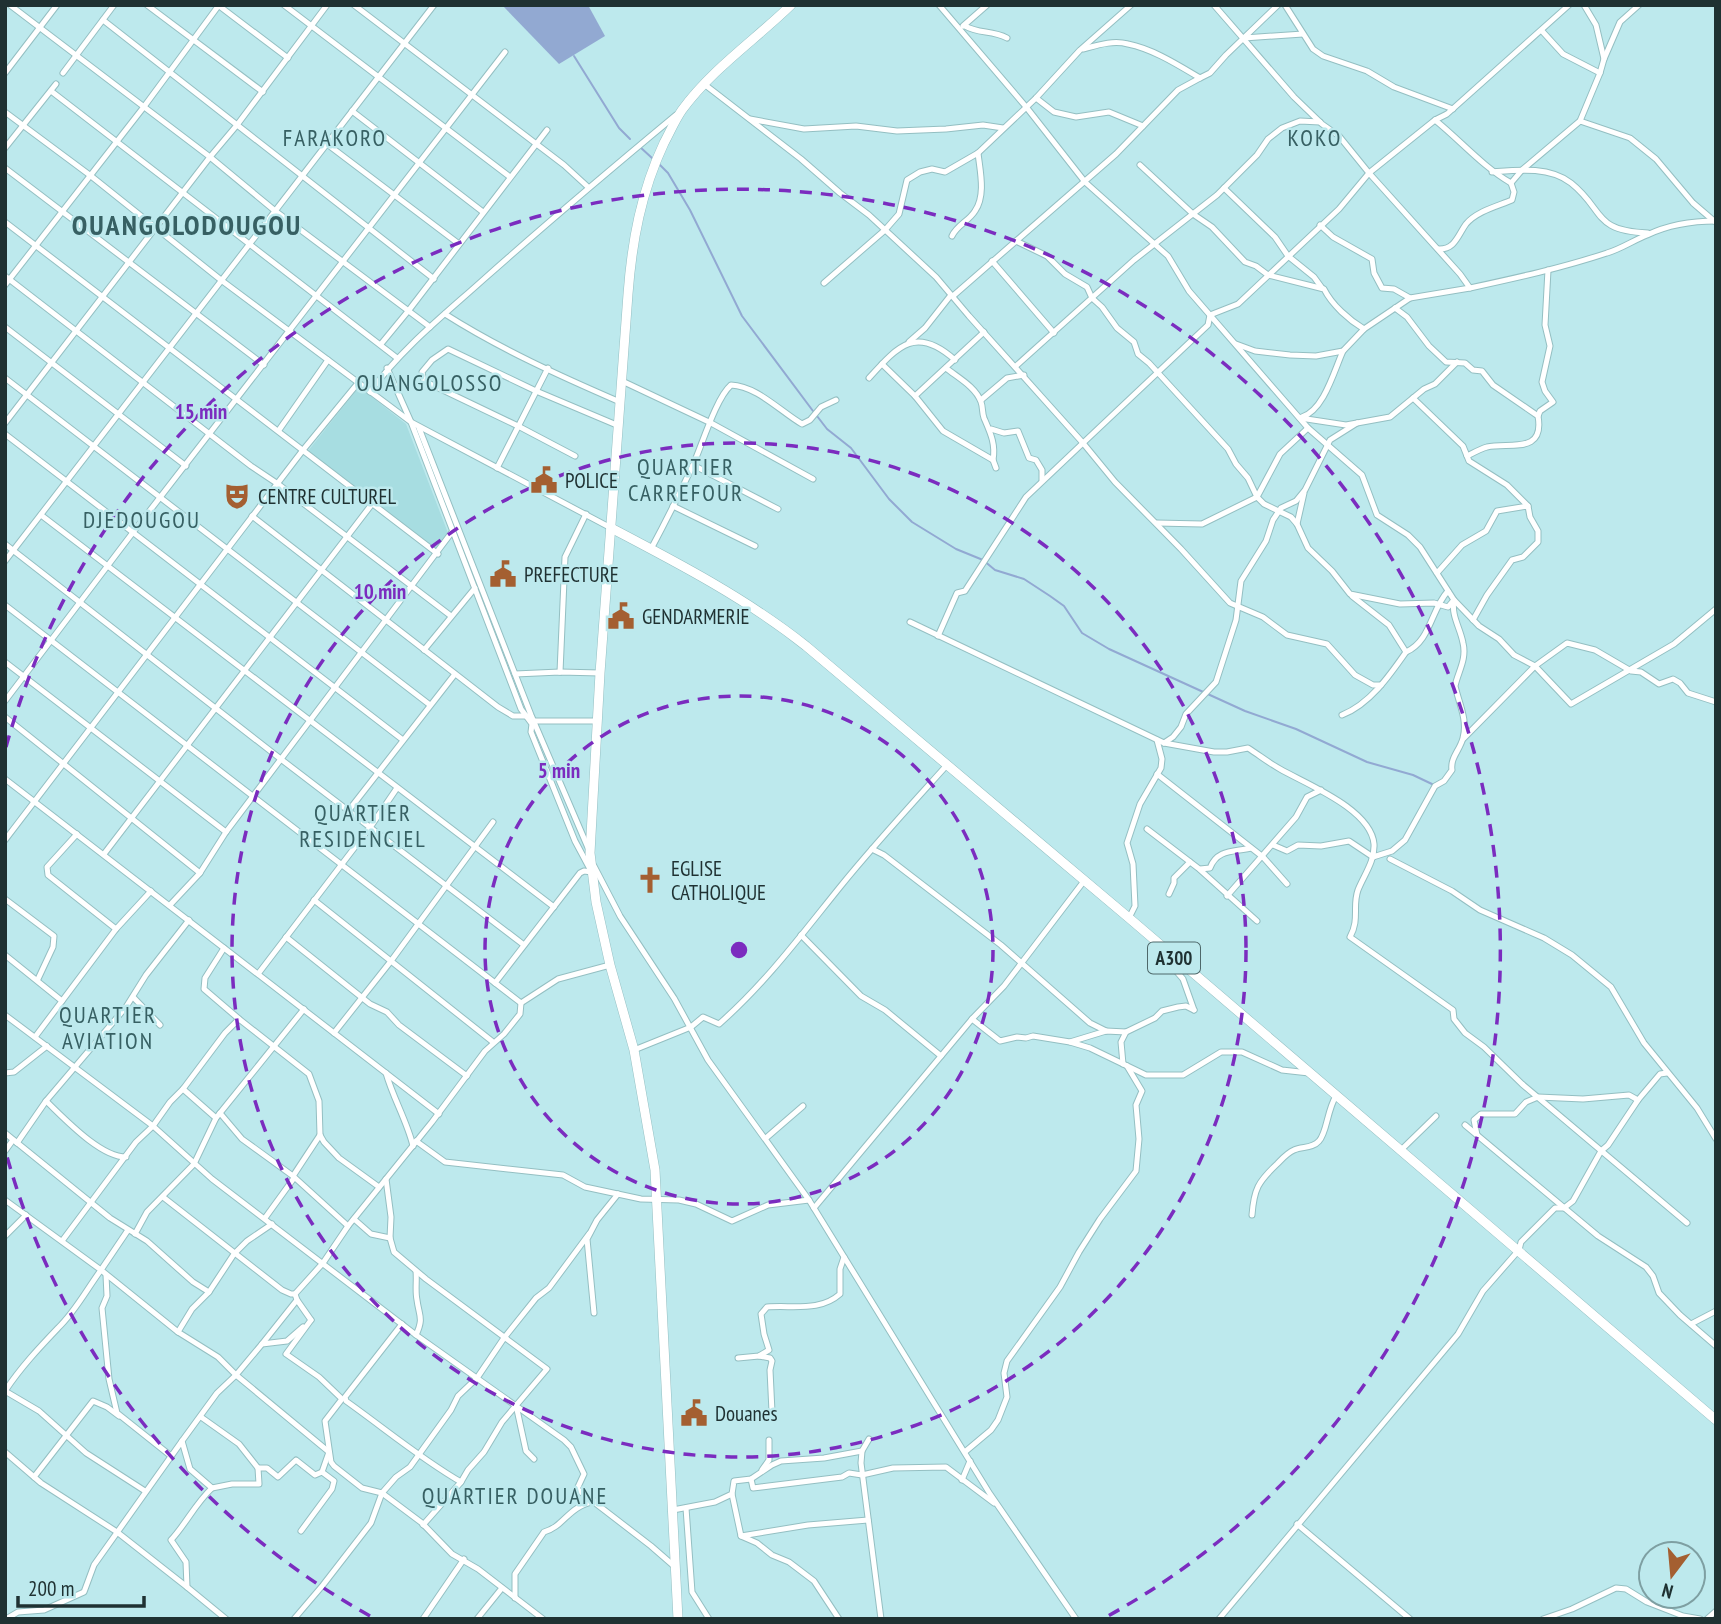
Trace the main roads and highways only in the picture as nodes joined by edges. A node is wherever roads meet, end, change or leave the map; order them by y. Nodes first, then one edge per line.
1 (791, 5) edge
2 (611, 528) junction
3 (1716, 1420) edge
4 (678, 1619) edge

1 - 2 highway
2 - 3 highway, A300
2 - 4 highway

